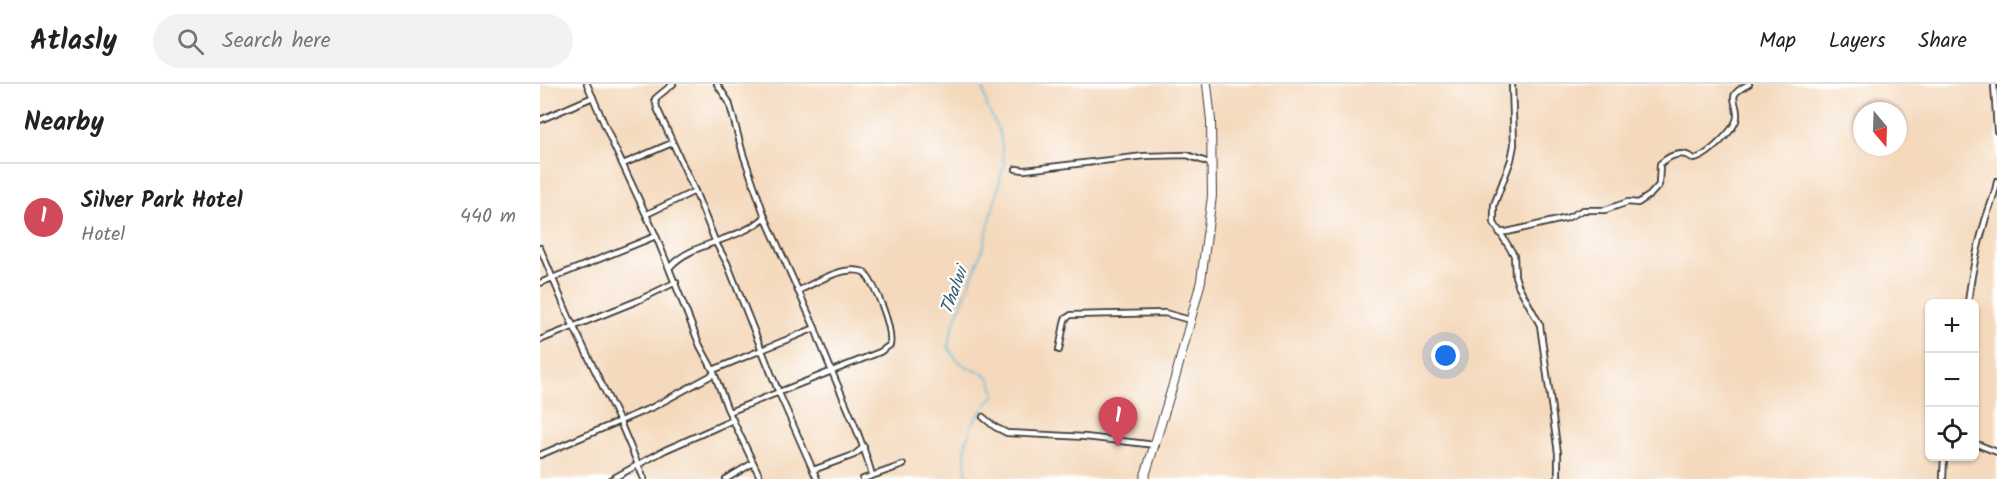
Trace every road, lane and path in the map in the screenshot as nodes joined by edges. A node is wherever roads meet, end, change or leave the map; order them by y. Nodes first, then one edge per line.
1 (587, 84) edge
2 (673, 84) edge
3 (717, 84) edge
4 (1208, 84) edge
5 (1512, 84) edge
6 (1749, 84) edge
7 (1994, 84) edge
8 (593, 97) junction
9 (540, 120) edge
10 (1997, 131) edge
11 (672, 143) junction
12 (623, 164) junction
13 (1212, 164) junction
14 (1016, 169) dead end
15 (1997, 181) edge
16 (695, 191) junction
17 (1994, 206) edge
18 (647, 214) junction
19 (765, 217) junction
20 (1499, 232) junction
21 (656, 236) junction
22 (716, 243) junction
23 (540, 248) edge
24 (670, 267) junction
25 (554, 278) junction
26 (675, 282) junction
27 (540, 283) edge
28 (798, 291) junction
29 (1969, 299) edge
30 (1190, 320) junction
31 (574, 327) junction
32 (815, 328) junction
33 (540, 340) edge
34 (761, 349) junction
35 (1059, 350) dead end
36 (831, 371) junction
37 (714, 372) junction
38 (779, 393) junction
39 (729, 412) junction
40 (983, 417) dead end
41 (733, 420) junction
42 (620, 422) junction
43 (1156, 445) junction
44 (1979, 445) edge
45 (864, 447) junction
46 (1997, 452) edge
47 (540, 456) edge
48 (1944, 461) edge
49 (753, 463) junction
50 (638, 465) junction
51 (903, 465) dead end
52 (813, 470) junction
53 (872, 475) junction
54 (612, 479) edge
55 (644, 479) edge
56 (726, 479) edge
57 (761, 479) edge
58 (817, 479) edge
59 (863, 479) edge
60 (1144, 479) edge
61 (1558, 479) edge
62 (1943, 479) edge

1 - 8 street
2 - 11 street
3 - 19 street
4 - 13 highway
5 - 20 street
6 - 20 street
7 - 10 street
8 - 9 street
8 - 12 street
11 - 12 street
11 - 16 street
12 - 18 street
13 - 14 street
13 - 30 highway
15 - 17 street
16 - 18 street
16 - 22 street
17 - 29 street
18 - 21 street
19 - 22 street
19 - 28 street
20 - 61 street
21 - 24 street
21 - 25 street
22 - 24 street
22 - 34 street
23 - 25 street
24 - 26 street
25 - 27 street
25 - 31 street
26 - 31 street
26 - 37 street
28 - 32 street
28 - 36 street
30 - 35 street
30 - 43 highway
31 - 33 street
31 - 42 street
32 - 34 street
32 - 36 street
34 - 37 street
34 - 38 street
36 - 38 street
36 - 45 street
37 - 39 street
37 - 42 street
38 - 39 street
38 - 52 street
39 - 41 street
40 - 43 street
41 - 49 street
41 - 50 street
42 - 47 street
42 - 50 street
43 - 60 highway
44 - 46 street
45 - 52 street
45 - 53 street
48 - 62 street
49 - 56 street
49 - 57 street
50 - 54 street
50 - 55 street
51 - 53 street
52 - 58 street
53 - 59 street

